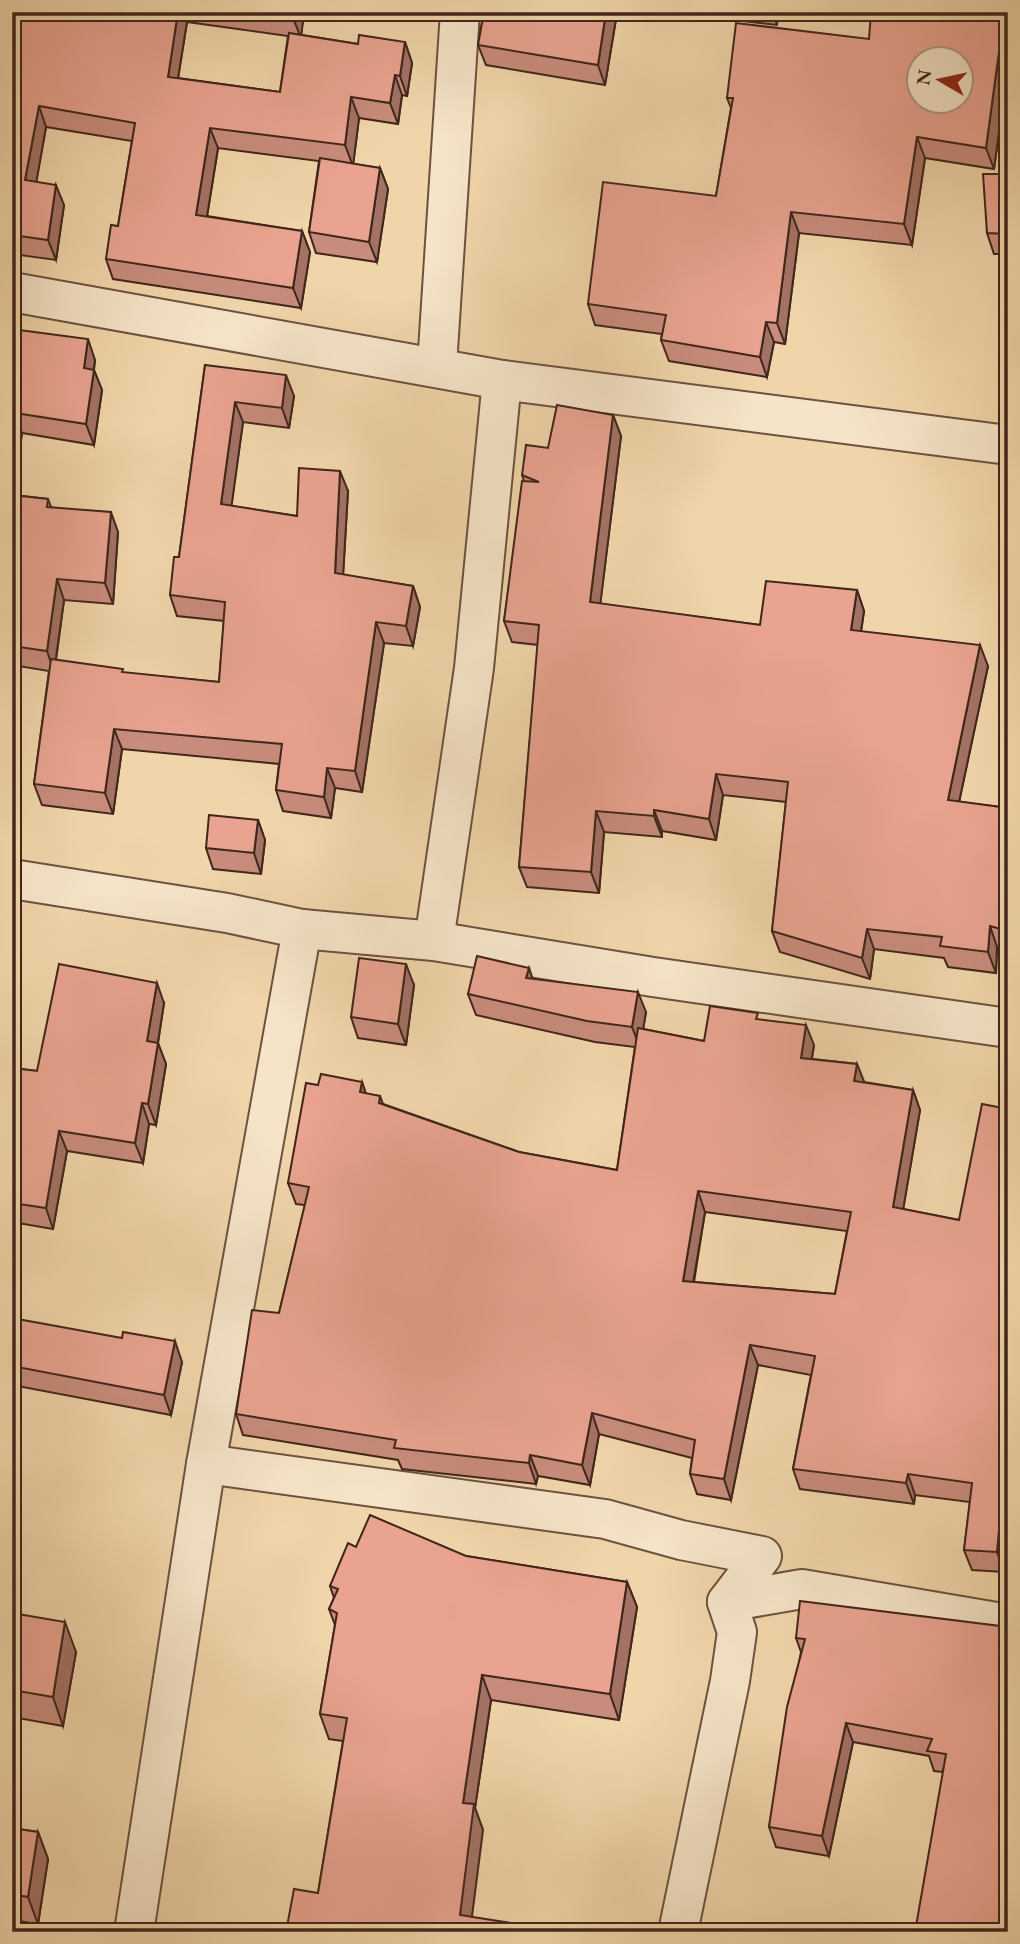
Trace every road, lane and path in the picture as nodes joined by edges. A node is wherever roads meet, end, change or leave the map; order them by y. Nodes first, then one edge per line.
1 (460, 12) edge
2 (12, 292) edge
3 (438, 366) junction
4 (502, 380) junction
5 (1008, 445) edge
6 (12, 879) edge
7 (302, 929) junction
8 (434, 941) junction
9 (1008, 1028) edge
10 (206, 1464) junction
11 (727, 1602) junction
12 (1008, 1624) edge
13 (134, 1932) edge
14 (678, 1932) edge

1 - 3 street
2 - 3 street
3 - 4 street
4 - 5 street
4 - 8 street
6 - 7 street
7 - 8 street
7 - 10 street
8 - 9 street
10 - 11 street
10 - 13 street
11 - 12 street
11 - 14 street

